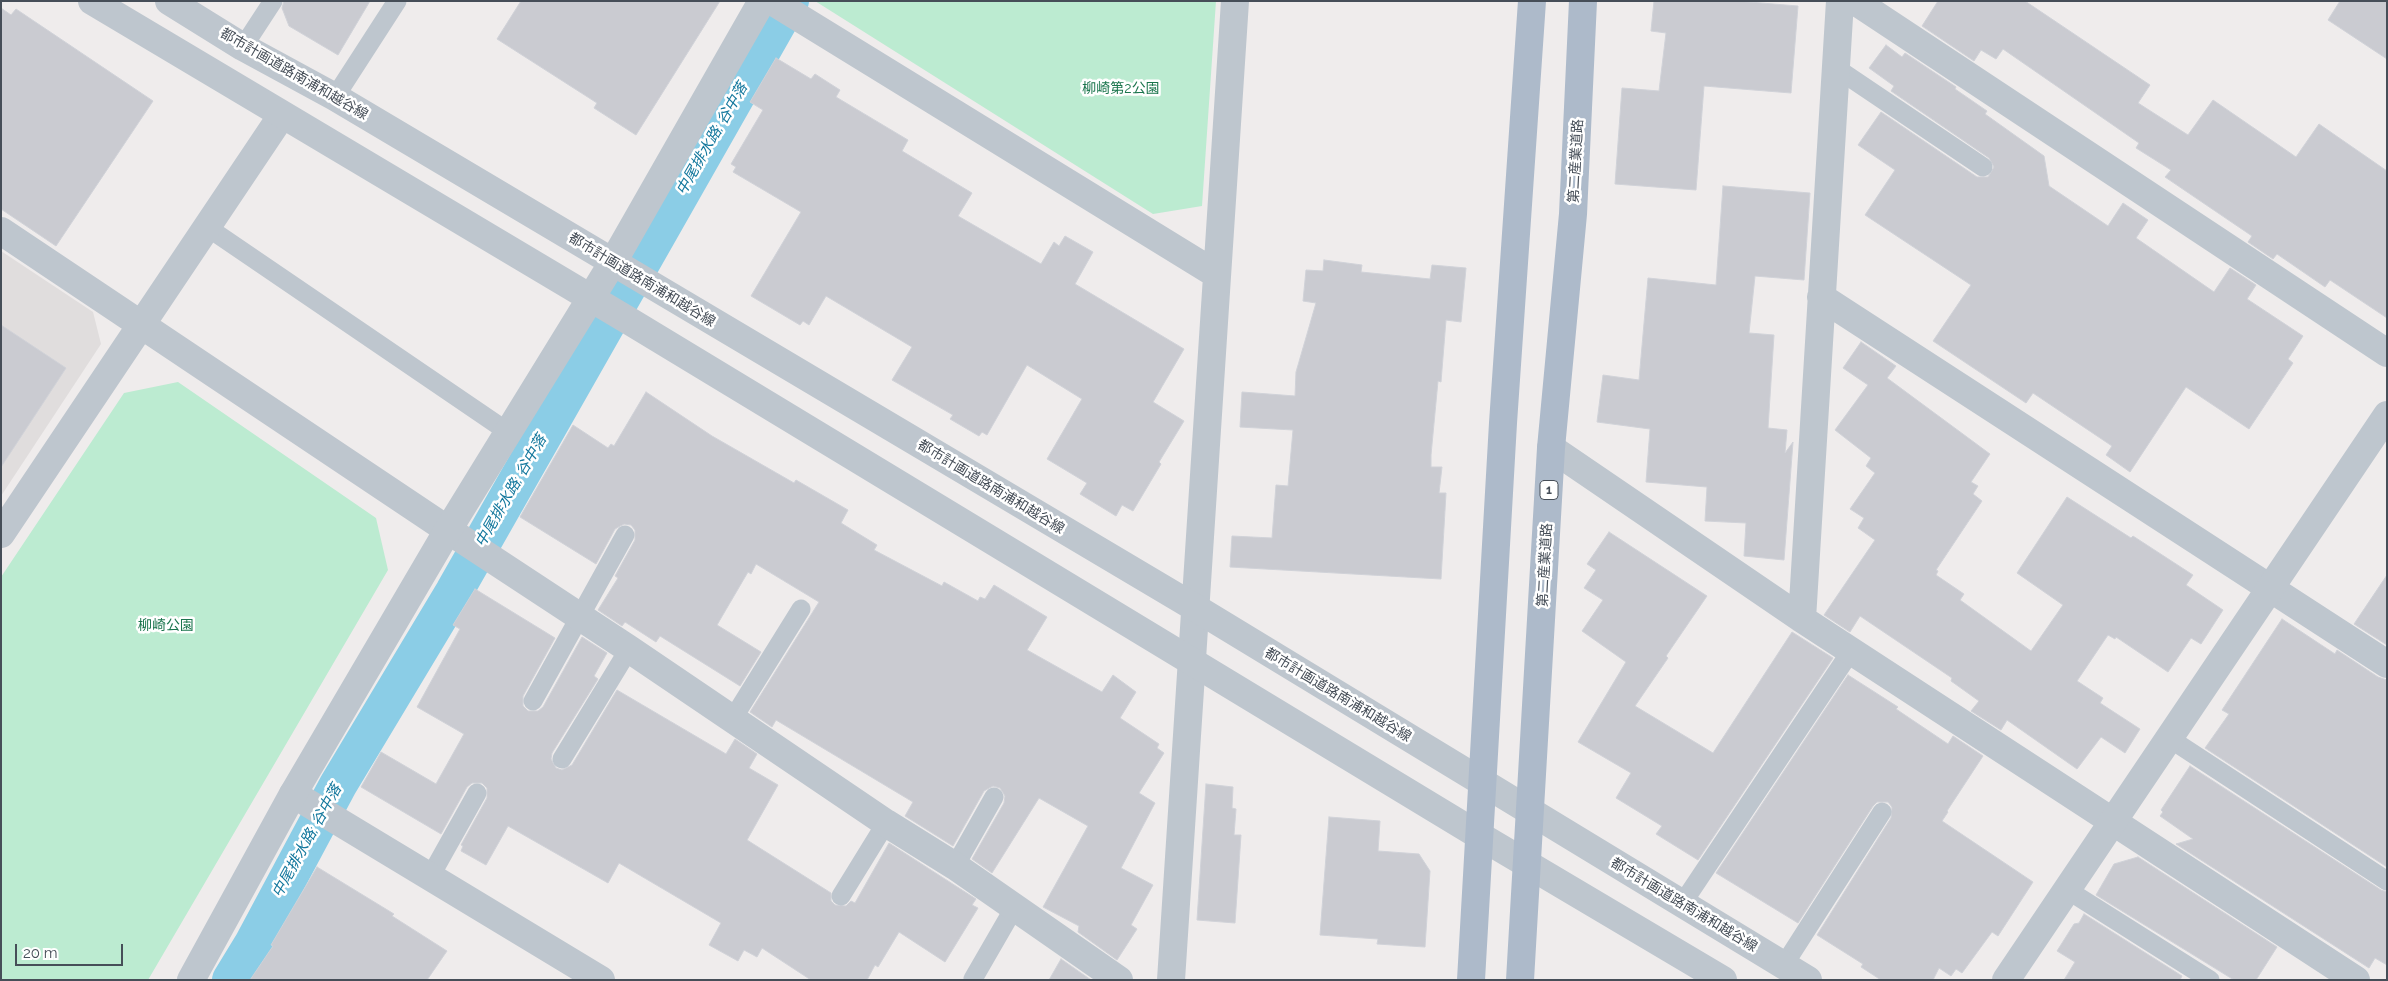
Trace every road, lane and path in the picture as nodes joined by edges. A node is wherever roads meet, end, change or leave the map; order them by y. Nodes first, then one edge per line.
1 (92, 1) edge
2 (168, 1) edge
3 (272, 1) edge
4 (397, 1) edge
5 (1235, 1) edge
6 (1532, 1) edge
7 (1583, 1) edge
8 (1840, 1) edge
9 (1855, 1) edge
10 (771, 3) edge
11 (243, 47) junction
12 (1836, 68) junction
13 (335, 97) junction
14 (282, 114) junction
15 (1982, 167) dead end
16 (207, 227) junction
17 (1, 231) edge
18 (618, 265) junction
19 (1216, 274) junction
20 (1821, 297) junction
21 (597, 301) junction
22 (142, 324) junction
23 (2387, 353) edge
24 (2382, 430) edge
25 (508, 432) junction
26 (1551, 448) junction
27 (1, 534) edge
28 (625, 535) dead end
29 (468, 543) junction
30 (2271, 587) junction
31 (1194, 608) junction
32 (801, 610) dead end
33 (579, 616) junction
34 (1802, 619) junction
35 (629, 649) junction
36 (1851, 651) junction
37 (1190, 658) junction
38 (2387, 664) edge
39 (533, 701) dead end
40 (732, 720) junction
41 (2169, 738) junction
42 (562, 759) dead end
43 (1483, 784) junction
44 (477, 793) dead end
45 (293, 794) junction
46 (994, 797) dead end
47 (1531, 812) junction
48 (1882, 812) dead end
49 (886, 823) junction
50 (2112, 823) junction
51 (1480, 836) junction
52 (1528, 864) junction
53 (954, 866) junction
54 (430, 877) junction
55 (2387, 881) edge
56 (2066, 889) junction
57 (841, 896) dead end
58 (1682, 904) junction
59 (1014, 908) junction
60 (1784, 965) junction
61 (972, 979) edge
62 (191, 980) edge
63 (602, 980) edge
64 (1119, 980) edge
65 (1170, 980) edge
66 (1470, 980) edge
67 (1520, 980) edge
68 (1724, 980) edge
69 (1808, 980) edge
70 (2006, 980) edge
71 (2210, 980) edge
72 (2356, 980) edge

1 - 14 street
2 - 11 street, 都市計画道路南浦和越谷線
3 - 11 lane
4 - 13 lane
5 - 19 street
6 - 43 main road
7 - 26 main road, 第二産業道路 / 1
8 - 12 street
9 - 23 street
10 - 18 street
10 - 19 street
11 - 13 street, 都市計画道路南浦和越谷線
12 - 15 lane
12 - 20 street
13 - 18 street, 都市計画道路南浦和越谷線
14 - 16 street
14 - 21 street
16 - 22 street
16 - 25 lane
17 - 22 street
18 - 21 street
18 - 31 street, 都市計画道路南浦和越谷線
19 - 31 street
20 - 30 street
20 - 34 street
21 - 25 street
21 - 37 street
22 - 27 street
22 - 29 street
24 - 30 street
25 - 29 street
26 - 34 street
26 - 47 main road, 第二産業道路 / 1
28 - 33 lane
29 - 33 street
29 - 45 street
30 - 38 street
30 - 41 street
31 - 37 street
31 - 43 street, 都市計画道路南浦和越谷線
32 - 40 lane
33 - 35 street
33 - 39 lane
34 - 36 street
35 - 40 street
35 - 42 lane
36 - 50 street
36 - 58 lane
37 - 51 street
37 - 65 street
40 - 49 street
41 - 50 street
41 - 55 lane
43 - 47 street, 都市計画道路南浦和越谷線
43 - 51 main road
44 - 54 lane
45 - 54 street
45 - 62 street
46 - 53 lane
47 - 52 main road, 第二産業道路 / 1
47 - 58 street, 都市計画道路南浦和越谷線
48 - 60 lane
49 - 53 street
49 - 57 lane
50 - 56 street
50 - 72 street
51 - 52 street
51 - 66 main road
52 - 67 main road, 第二産業道路 / 1
52 - 68 street
53 - 59 street
54 - 63 street
56 - 70 street
56 - 71 lane
58 - 60 street, 都市計画道路南浦和越谷線
59 - 61 lane
59 - 64 street
60 - 69 street, 都市計画道路南浦和越谷線

